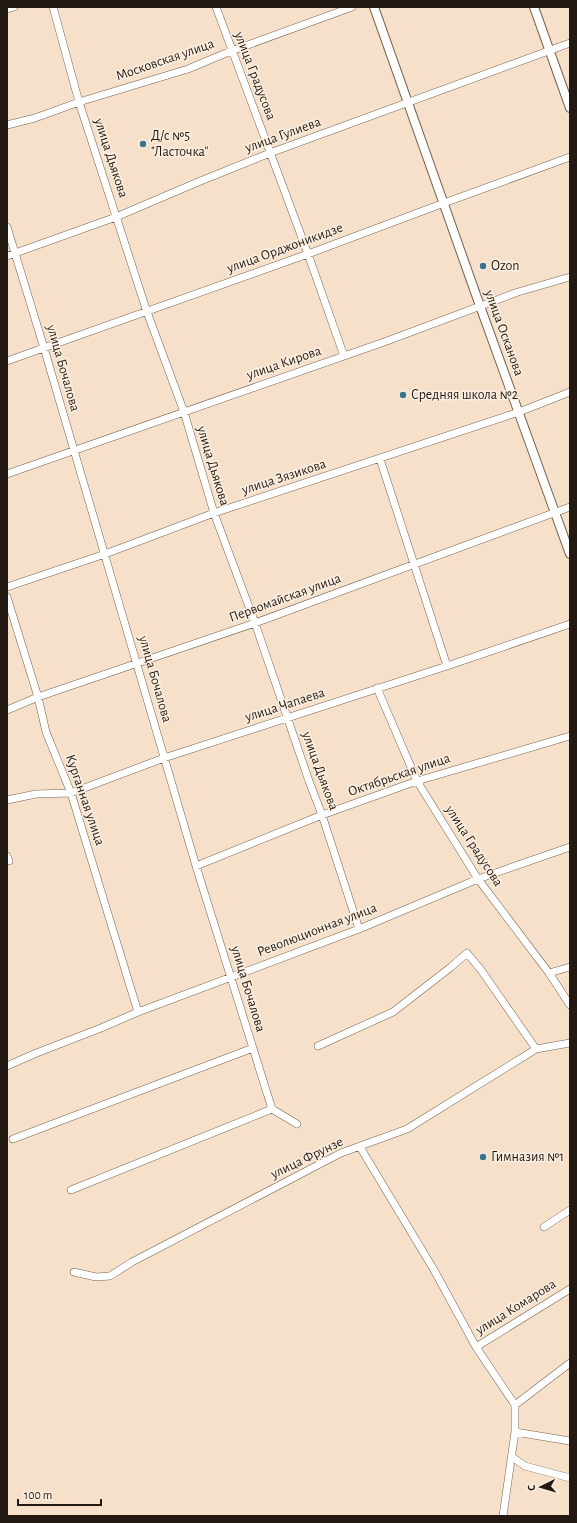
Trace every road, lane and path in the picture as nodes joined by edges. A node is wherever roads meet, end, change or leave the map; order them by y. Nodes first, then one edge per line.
1 (14, 7) edge
2 (53, 7) edge
3 (216, 7) edge
4 (352, 7) edge
5 (374, 7) edge
6 (534, 7) edge
7 (7, 9) edge
8 (570, 43) edge
9 (550, 50) junction
10 (231, 51) junction
11 (79, 102) junction
12 (408, 103) junction
13 (570, 108) edge
14 (7, 125) edge
15 (270, 153) junction
16 (570, 157) edge
17 (444, 202) junction
18 (116, 217) junction
19 (7, 227) edge
20 (15, 253) junction
21 (308, 254) junction
22 (7, 256) edge
23 (570, 276) edge
24 (480, 306) junction
25 (147, 312) junction
26 (44, 348) junction
27 (344, 356) junction
28 (7, 361) edge
29 (570, 392) edge
30 (184, 412) junction
31 (519, 412) junction
32 (74, 451) junction
33 (380, 459) junction
34 (7, 474) edge
35 (570, 507) edge
36 (214, 513) junction
37 (555, 513) junction
38 (105, 554) junction
39 (570, 554) edge
40 (414, 565) junction
41 (7, 587) edge
42 (7, 597) edge
43 (255, 622) junction
44 (570, 624) edge
45 (137, 664) junction
46 (447, 666) junction
47 (377, 688) junction
48 (38, 697) junction
49 (7, 710) edge
50 (287, 718) junction
51 (570, 736) edge
52 (164, 758) junction
53 (417, 781) junction
54 (71, 793) junction
55 (7, 800) edge
56 (322, 815) junction
57 (570, 847) edge
58 (196, 866) junction
59 (478, 879) junction
60 (360, 929) junction
61 (570, 967) edge
62 (549, 973) junction
63 (231, 977) junction
64 (570, 1005) edge
65 (138, 1012) junction
66 (570, 1043) edge
67 (318, 1046) dead end
68 (253, 1048) junction
69 (536, 1049) junction
70 (7, 1066) edge
71 (272, 1109) junction
72 (297, 1124) dead end
73 (13, 1139) dead end
74 (360, 1147) junction
75 (71, 1190) dead end
76 (570, 1210) edge
77 (544, 1227) dead end
78 (74, 1272) dead end
79 (570, 1289) edge
80 (476, 1347) junction
81 (570, 1363) edge
82 (515, 1405) junction
83 (515, 1432) junction
84 (570, 1441) edge
85 (512, 1457) junction
86 (570, 1478) edge
87 (503, 1516) edge

1 - 7 street
2 - 11 street, улица Дьякова
3 - 10 street, улица Градусова
4 - 10 street, Московская улица
5 - 12 main road, улица Осканова
6 - 9 main road
8 - 9 street, улица Гулиева
9 - 12 street, улица Гулиева
9 - 13 main road
10 - 11 street, Московская улица
10 - 15 street, улица Градусова
11 - 14 street, Московская улица
11 - 18 street, улица Дьякова
12 - 15 street, улица Гулиева
12 - 17 main road, улица Осканова
15 - 18 street, улица Гулиева
15 - 21 street, улица Градусова
16 - 17 street, улица Орджоникидзе
17 - 21 street, улица Орджоникидзе
17 - 24 main road, улица Осканова
18 - 20 street, улица Гулиева
18 - 25 street, улица Дьякова
19 - 20 street, улица Бочалова
20 - 22 street, улица Гулиева
20 - 26 street, улица Бочалова
21 - 25 street, улица Орджоникидзе
21 - 27 street, улица Градусова
23 - 24 street, улица Кирова
24 - 27 street, улица Кирова
24 - 31 main road, улица Осканова
25 - 26 street, улица Орджоникидзе
25 - 30 street, улица Дьякова
26 - 28 street, улица Орджоникидзе
26 - 32 street, улица Бочалова
27 - 30 street, улица Кирова
29 - 31 street, улица Зязикова
30 - 32 street, улица Кирова
30 - 36 street, улица Дьякова
31 - 33 street, улица Зязикова
31 - 37 main road, улица Осканова
32 - 34 street, улица Кирова
32 - 38 street, улица Бочалова
33 - 36 street, улица Зязикова
33 - 40 street
35 - 37 street, Первомайская улица
36 - 38 street, улица Зязикова
36 - 43 street, улица Дьякова
37 - 39 main road, улица Осканова
37 - 40 street, Первомайская улица
38 - 41 street, улица Зязикова
38 - 45 street, улица Бочалова
40 - 43 street, Первомайская улица
40 - 46 street
42 - 48 street, Курганная улица
43 - 45 street, Первомайская улица
43 - 50 street, улица Дьякова
44 - 46 street, улица Чапаева
45 - 48 street, Первомайская улица
45 - 52 street, улица Бочалова
46 - 47 street, улица Чапаева
47 - 50 street, улица Чапаева
47 - 53 street, улица Градусова
48 - 49 street, Первомайская улица
48 - 54 street, Курганная улица
50 - 52 street, улица Чапаева
50 - 56 street, улица Дьякова
51 - 53 street, Октябрьская улица
52 - 54 street, улица Чапаева
52 - 58 street, улица Бочалова
53 - 56 street, Октябрьская улица
53 - 59 street, улица Градусова
54 - 55 street, улица Чапаева
54 - 65 street, Курганная улица
56 - 58 street, Октябрьская улица
56 - 60 street, улица Дьякова
57 - 59 street, Революционная улица
58 - 63 street, улица Бочалова
59 - 60 street, Революционная улица
59 - 62 street, улица Градусова
60 - 63 street, Революционная улица
61 - 62 street
62 - 64 street, улица Градусова
63 - 65 street, Революционная улица
63 - 68 street, улица Бочалова
65 - 70 street, Революционная улица
66 - 69 street, улица Фрунзе
67 - 69 street
68 - 71 street, улица Бочалова
68 - 73 street
69 - 74 street, улица Фрунзе
71 - 72 street
71 - 75 street
74 - 78 street, улица Фрунзе
74 - 80 street
76 - 77 street
79 - 80 street, улица Комарова
80 - 82 street
81 - 82 street
82 - 83 street
83 - 84 street
83 - 85 street
85 - 86 street
85 - 87 street

